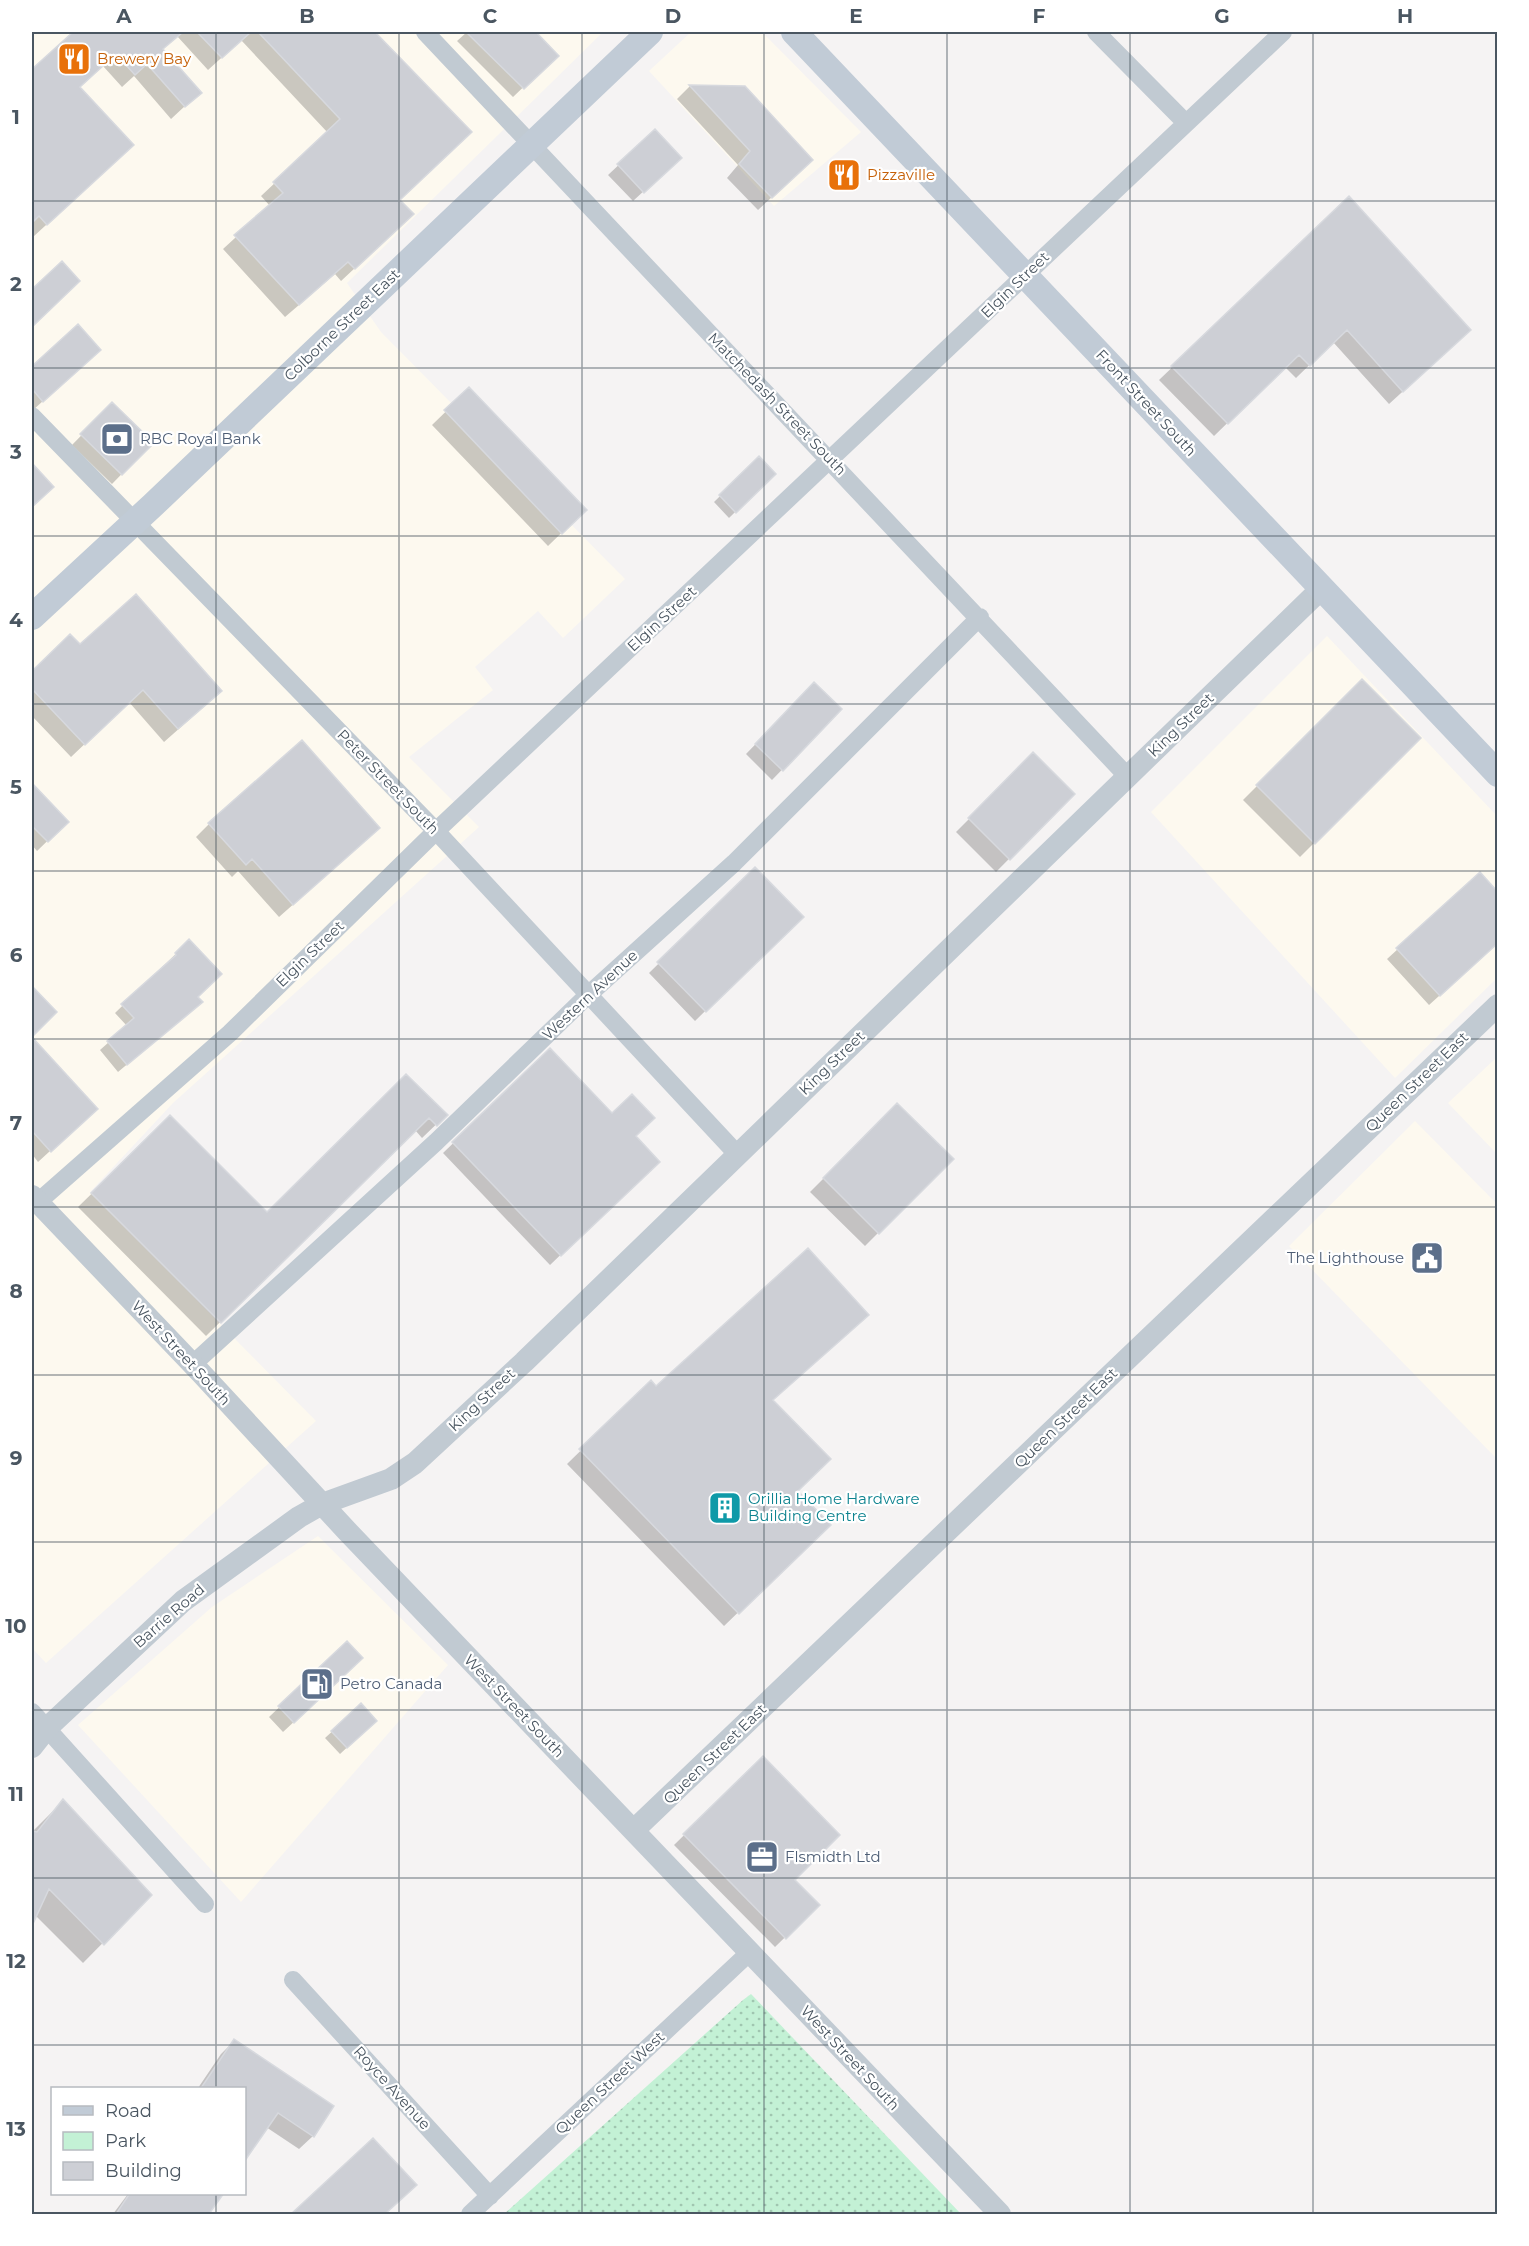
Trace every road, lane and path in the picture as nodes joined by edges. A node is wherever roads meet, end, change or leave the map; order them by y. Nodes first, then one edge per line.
1 (425, 32) edge
2 (650, 32) edge
3 (794, 32) edge
4 (1096, 32) edge
5 (1283, 32) edge
6 (1185, 122) junction
7 (531, 146) junction
8 (1026, 275) junction
9 (32, 416) edge
10 (831, 460) junction
11 (134, 523) junction
12 (1320, 589) junction
13 (32, 617) edge
14 (980, 617) junction
15 (1497, 774) edge
16 (1128, 777) junction
17 (436, 831) junction
18 (587, 996) junction
19 (1497, 1005) edge
20 (738, 1155) junction
21 (35, 1199) edge
22 (193, 1364) junction
23 (322, 1504) junction
24 (39, 1720) edge
25 (32, 1747) edge
26 (634, 1830) junction
27 (205, 1904) dead end
28 (750, 1952) junction
29 (293, 1980) dead end
30 (490, 2196) junction
31 (470, 2214) edge
32 (1000, 2214) edge

1 - 7 street, Matchedash Street South
2 - 7 main road, Colborne Street East
3 - 8 main road, Front Street South
4 - 6 street
5 - 6 street, Elgin Street
6 - 8 street, Elgin Street
7 - 10 street, Matchedash Street South
7 - 11 main road, Colborne Street East
8 - 10 street, Elgin Street
8 - 12 main road, Front Street South
9 - 11 street, Peter Street South
10 - 14 street, Matchedash Street South
10 - 17 street, Elgin Street
11 - 13 main road, Colborne Street East
11 - 17 street, Peter Street South
12 - 15 main road, Front Street South
12 - 16 street, King Street
14 - 16 street, Matchedash Street South
14 - 18 street, Western Avenue
16 - 20 street, King Street
17 - 18 street, Peter Street South
17 - 21 street, Elgin Street
18 - 20 street, Peter Street South
18 - 22 street, Western Avenue
19 - 26 street, Queen Street East
20 - 23 street, King Street
21 - 22 street, West Street South
22 - 23 street, West Street South
23 - 24 street, Barrie Road
23 - 26 street, West Street South
24 - 25 street, Barrie Road
24 - 27 street
26 - 28 street, West Street South
28 - 30 street, Queen Street West
28 - 32 street, West Street South
29 - 30 street, Royce Avenue
30 - 31 street, Queen Street West

